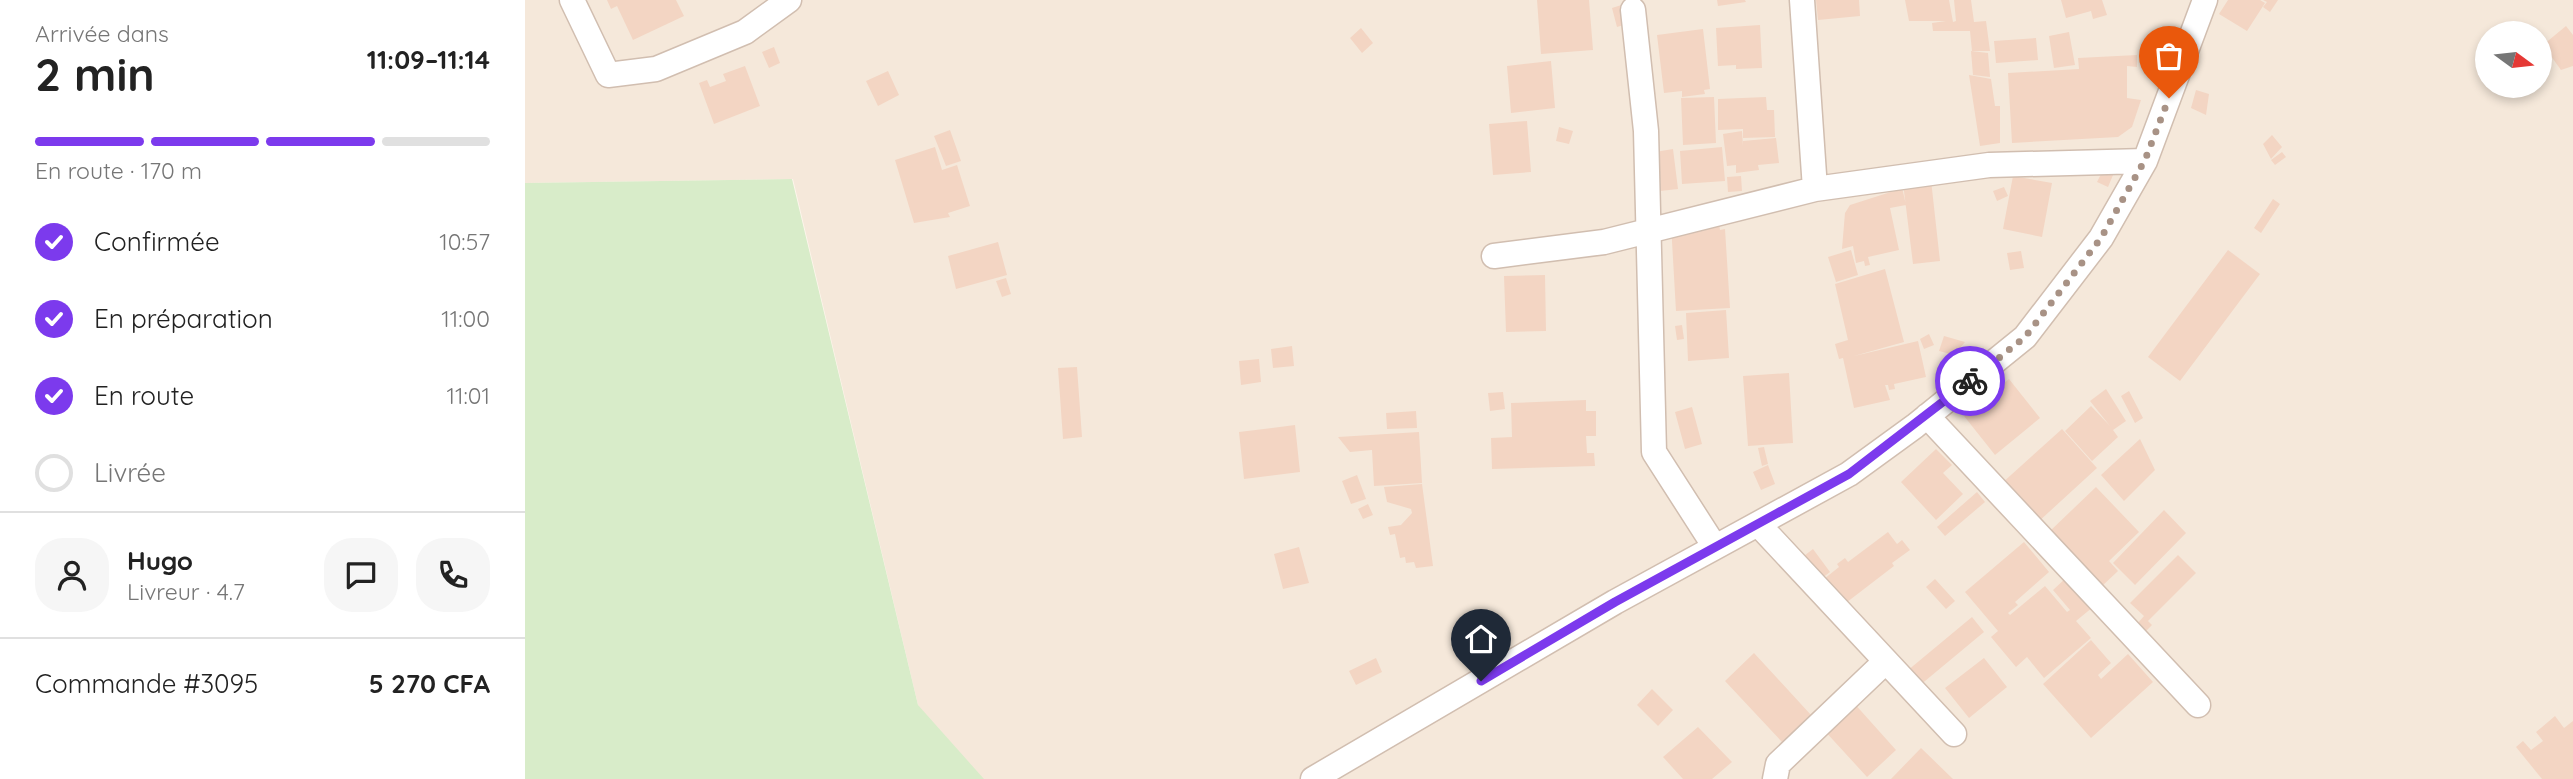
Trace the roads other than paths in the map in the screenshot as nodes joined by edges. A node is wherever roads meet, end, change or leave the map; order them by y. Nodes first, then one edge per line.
1 (572, 0) edge
2 (789, 0) edge
3 (1802, 0) edge
4 (2205, 0) edge
5 (1633, 10) dead end
6 (2145, 160) junction
7 (1815, 189) junction
8 (1646, 231) junction
9 (1494, 256) dead end
10 (1927, 416) junction
11 (1758, 524) junction
12 (1715, 547) junction
13 (1887, 662) junction
14 (2198, 705) dead end
15 (1954, 734) dead end
16 (1313, 779) edge
17 (1775, 779) edge

1 - 2 street
3 - 7 street
4 - 6 street
5 - 8 street
6 - 7 street
6 - 10 street
7 - 8 street
8 - 9 street
8 - 12 street
10 - 11 street
10 - 14 street
11 - 12 street
11 - 13 street
12 - 16 street
13 - 15 street
13 - 17 street

